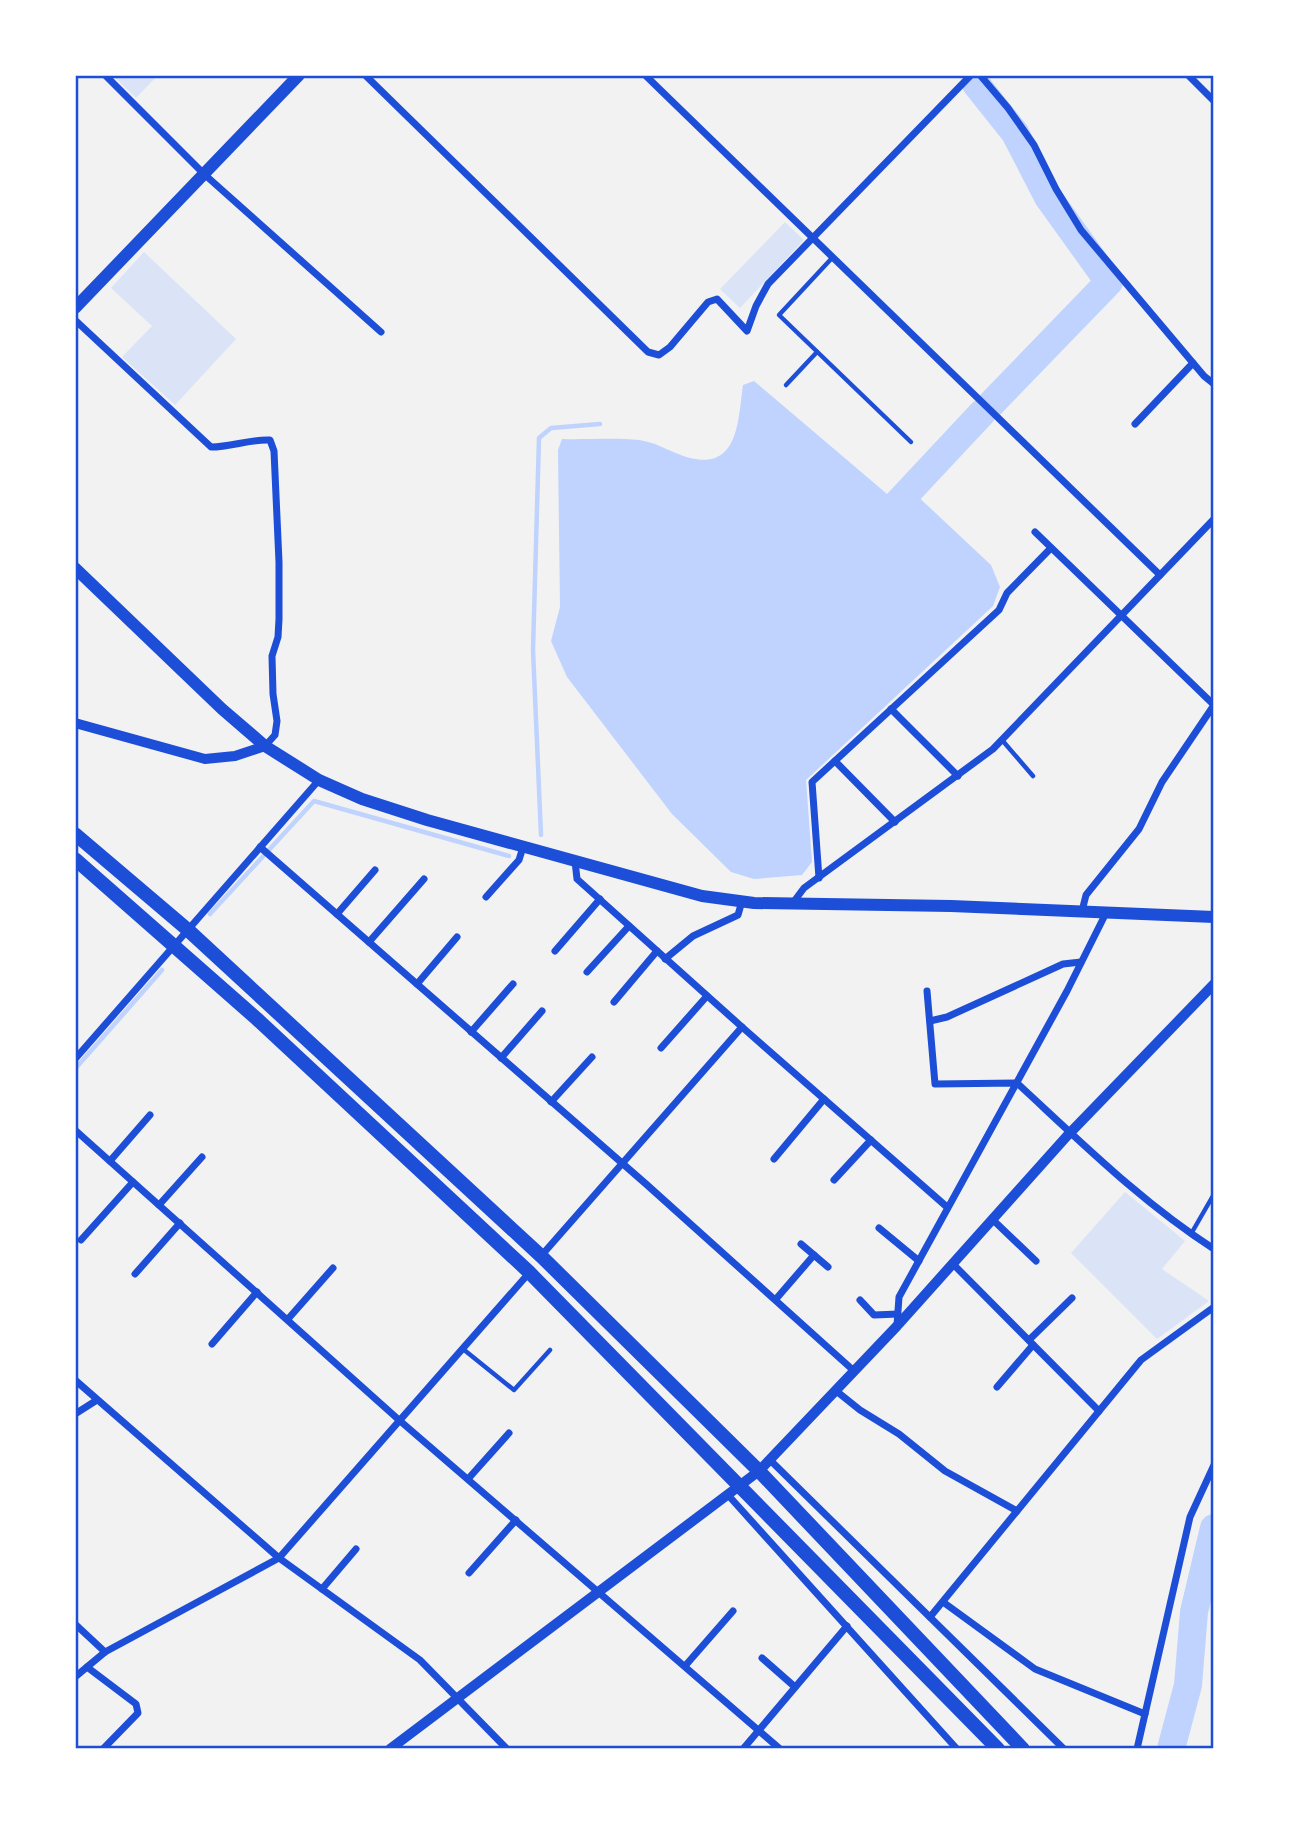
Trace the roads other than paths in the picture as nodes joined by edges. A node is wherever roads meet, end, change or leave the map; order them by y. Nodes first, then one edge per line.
1 (104, 75) edge
2 (299, 75) edge
3 (365, 75) edge
4 (645, 75) edge
5 (971, 75) edge
6 (980, 75) edge
7 (1188, 75) edge
8 (1214, 101) edge
9 (204, 174) junction
10 (814, 238) junction
11 (833, 257) junction
12 (75, 308) edge
13 (75, 320) edge
14 (381, 332) dead end
15 (817, 352) junction
16 (1194, 363) junction
17 (786, 384) dead end
18 (1214, 384) edge
19 (1135, 424) dead end
20 (911, 442) dead end
21 (1214, 519) edge
22 (1035, 533) dead end
23 (1052, 548) junction
24 (75, 568) edge
25 (1160, 575) junction
26 (1121, 614) junction
27 (1214, 705) edge
28 (891, 709) junction
29 (75, 723) edge
30 (1002, 740) junction
31 (265, 746) junction
32 (835, 761) junction
33 (958, 776) junction
34 (1033, 776) dead end
35 (319, 780) junction
36 (895, 822) junction
37 (75, 834) edge
38 (260, 847) junction
39 (523, 847) junction
40 (75, 859) edge
41 (575, 861) junction
42 (375, 870) dead end
43 (819, 878) junction
44 (424, 879) dead end
45 (486, 897) dead end
46 (600, 900) junction
47 (742, 901) junction
48 (792, 904) junction
49 (1082, 911) junction
50 (1107, 912) junction
51 (337, 914) junction
52 (1214, 917) edge
53 (629, 926) junction
54 (188, 930) junction
55 (457, 937) dead end
56 (369, 942) junction
57 (175, 945) junction
58 (555, 950) dead end
59 (657, 951) junction
60 (665, 959) junction
61 (1081, 962) junction
62 (587, 972) dead end
63 (417, 984) junction
64 (513, 984) dead end
65 (1214, 984) edge
66 (928, 990) dead end
67 (707, 996) junction
68 (614, 1002) dead end
69 (542, 1012) dead end
70 (930, 1021) junction
71 (741, 1027) junction
72 (471, 1032) junction
73 (661, 1048) dead end
74 (592, 1057) dead end
75 (501, 1058) junction
76 (75, 1059) edge
77 (1017, 1083) junction
78 (824, 1099) junction
79 (551, 1102) junction
80 (150, 1115) dead end
81 (75, 1130) edge
82 (1070, 1133) junction
83 (871, 1140) junction
84 (202, 1157) dead end
85 (774, 1159) dead end
86 (110, 1161) junction
87 (623, 1165) junction
88 (834, 1180) dead end
89 (133, 1182) junction
90 (1214, 1194) edge
91 (159, 1205) junction
92 (947, 1207) junction
93 (992, 1219) junction
94 (180, 1223) junction
95 (879, 1228) dead end
96 (1191, 1234) junction
97 (81, 1240) dead end
98 (801, 1244) dead end
99 (1214, 1250) edge
100 (814, 1255) junction
101 (541, 1256) junction
102 (919, 1261) junction
103 (1036, 1261) dead end
104 (953, 1264) junction
105 (828, 1267) dead end
106 (333, 1268) dead end
107 (529, 1272) junction
108 (135, 1274) dead end
109 (257, 1292) junction
110 (1072, 1298) dead end
111 (776, 1299) junction
112 (860, 1300) dead end
113 (1214, 1307) edge
114 (898, 1314) junction
115 (288, 1319) junction
116 (897, 1326) junction
117 (1031, 1342) junction
118 (212, 1344) dead end
119 (463, 1349) junction
120 (550, 1350) dead end
121 (853, 1370) junction
122 (75, 1380) edge
123 (997, 1387) dead end
124 (835, 1390) junction
125 (97, 1400) junction
126 (1099, 1411) junction
127 (75, 1413) edge
128 (399, 1420) junction
129 (509, 1433) dead end
130 (770, 1460) junction
131 (1214, 1465) edge
132 (759, 1471) junction
133 (468, 1479) junction
134 (734, 1490) junction
135 (1017, 1511) junction
136 (516, 1520) junction
137 (356, 1549) dead end
138 (279, 1558) junction
139 (470, 1573) dead end
140 (322, 1589) junction
141 (599, 1592) junction
142 (943, 1602) junction
143 (733, 1611) dead end
144 (930, 1617) junction
145 (75, 1624) edge
146 (847, 1626) junction
147 (105, 1652) junction
148 (762, 1658) dead end
149 (685, 1666) junction
150 (87, 1667) junction
151 (75, 1677) edge
152 (795, 1686) junction
153 (457, 1700) junction
154 (1145, 1714) junction
155 (759, 1730) junction
156 (103, 1749) edge
157 (390, 1749) edge
158 (507, 1749) edge
159 (743, 1749) edge
160 (780, 1749) edge
161 (957, 1749) edge
162 (998, 1749) edge
163 (1023, 1749) edge
164 (1064, 1749) edge
165 (1137, 1749) edge

1 - 9 street
2 - 9 main road
3 - 10 street
4 - 10 street
5 - 10 street
6 - 16 street
7 - 8 street
9 - 12 main road
9 - 14 street
10 - 11 street
11 - 15 lane
11 - 25 street
13 - 31 street
15 - 17 lane
15 - 20 lane
16 - 18 street
16 - 19 street
21 - 25 street
22 - 23 street
23 - 26 street
23 - 28 street
24 - 31 main road
25 - 26 street
26 - 27 street
26 - 30 street
27 - 49 street
28 - 32 street
28 - 33 street
29 - 31 street
30 - 33 street
30 - 34 lane
31 - 35 main road
32 - 36 street
32 - 43 street
33 - 36 street
35 - 38 street
35 - 39 main road
36 - 43 street
37 - 54 highway
38 - 51 street
38 - 54 street
39 - 41 main road
39 - 45 street
40 - 57 highway
41 - 46 street
41 - 47 main road
42 - 51 street
43 - 48 street
44 - 56 street
46 - 53 street
46 - 58 street
47 - 48 main road
47 - 60 street
48 - 49 main road
49 - 50 main road
50 - 52 main road
50 - 61 street
51 - 56 street
53 - 59 street
53 - 62 street
54 - 57 street
54 - 101 highway
55 - 63 street
56 - 63 street
57 - 76 street
57 - 107 highway
59 - 60 street
59 - 68 street
60 - 67 street
61 - 70 street
61 - 77 street
63 - 72 street
64 - 72 street
65 - 82 street
66 - 70 street
67 - 71 street
67 - 73 street
69 - 75 street
70 - 77 street
71 - 78 street
71 - 87 street
72 - 75 street
74 - 79 street
75 - 79 street
77 - 82 street
77 - 92 street
78 - 83 street
78 - 85 street
79 - 87 street
80 - 86 street
81 - 86 street
82 - 93 street
82 - 96 street
83 - 88 street
83 - 92 street
84 - 91 street
86 - 89 street
87 - 101 street
87 - 111 street
89 - 91 street
89 - 97 street
90 - 96 lane
91 - 94 street
92 - 102 street
93 - 103 street
93 - 104 street
94 - 108 street
94 - 109 street
95 - 102 street
96 - 99 street
98 - 100 street
100 - 105 street
100 - 111 street
101 - 132 highway
102 - 114 street
104 - 116 street
104 - 117 street
106 - 115 street
107 - 119 street
107 - 134 highway
109 - 115 street
109 - 118 street
110 - 117 street
111 - 121 street
112 - 114 street
113 - 126 street
114 - 116 street
115 - 128 street
116 - 121 street
117 - 123 street
117 - 126 street
119 - 120 lane
119 - 128 street
121 - 124 street
122 - 125 street
124 - 130 street
124 - 135 street
125 - 127 street
125 - 138 street
126 - 135 street
128 - 133 street
128 - 138 street
129 - 133 street
130 - 132 street
130 - 144 street
131 - 154 street
132 - 134 street
132 - 163 highway
133 - 136 street
134 - 141 street
134 - 146 street
134 - 162 highway
135 - 142 street
136 - 139 street
136 - 141 street
137 - 140 street
138 - 140 street
138 - 147 street
140 - 153 street
141 - 149 street
141 - 153 street
142 - 144 street
142 - 154 street
143 - 149 street
144 - 164 street
145 - 147 street
146 - 152 street
146 - 161 street
147 - 150 street
148 - 152 street
149 - 155 street
150 - 151 street
150 - 156 street
152 - 155 street
153 - 157 street
153 - 158 street
154 - 165 street
155 - 159 street
155 - 160 street

